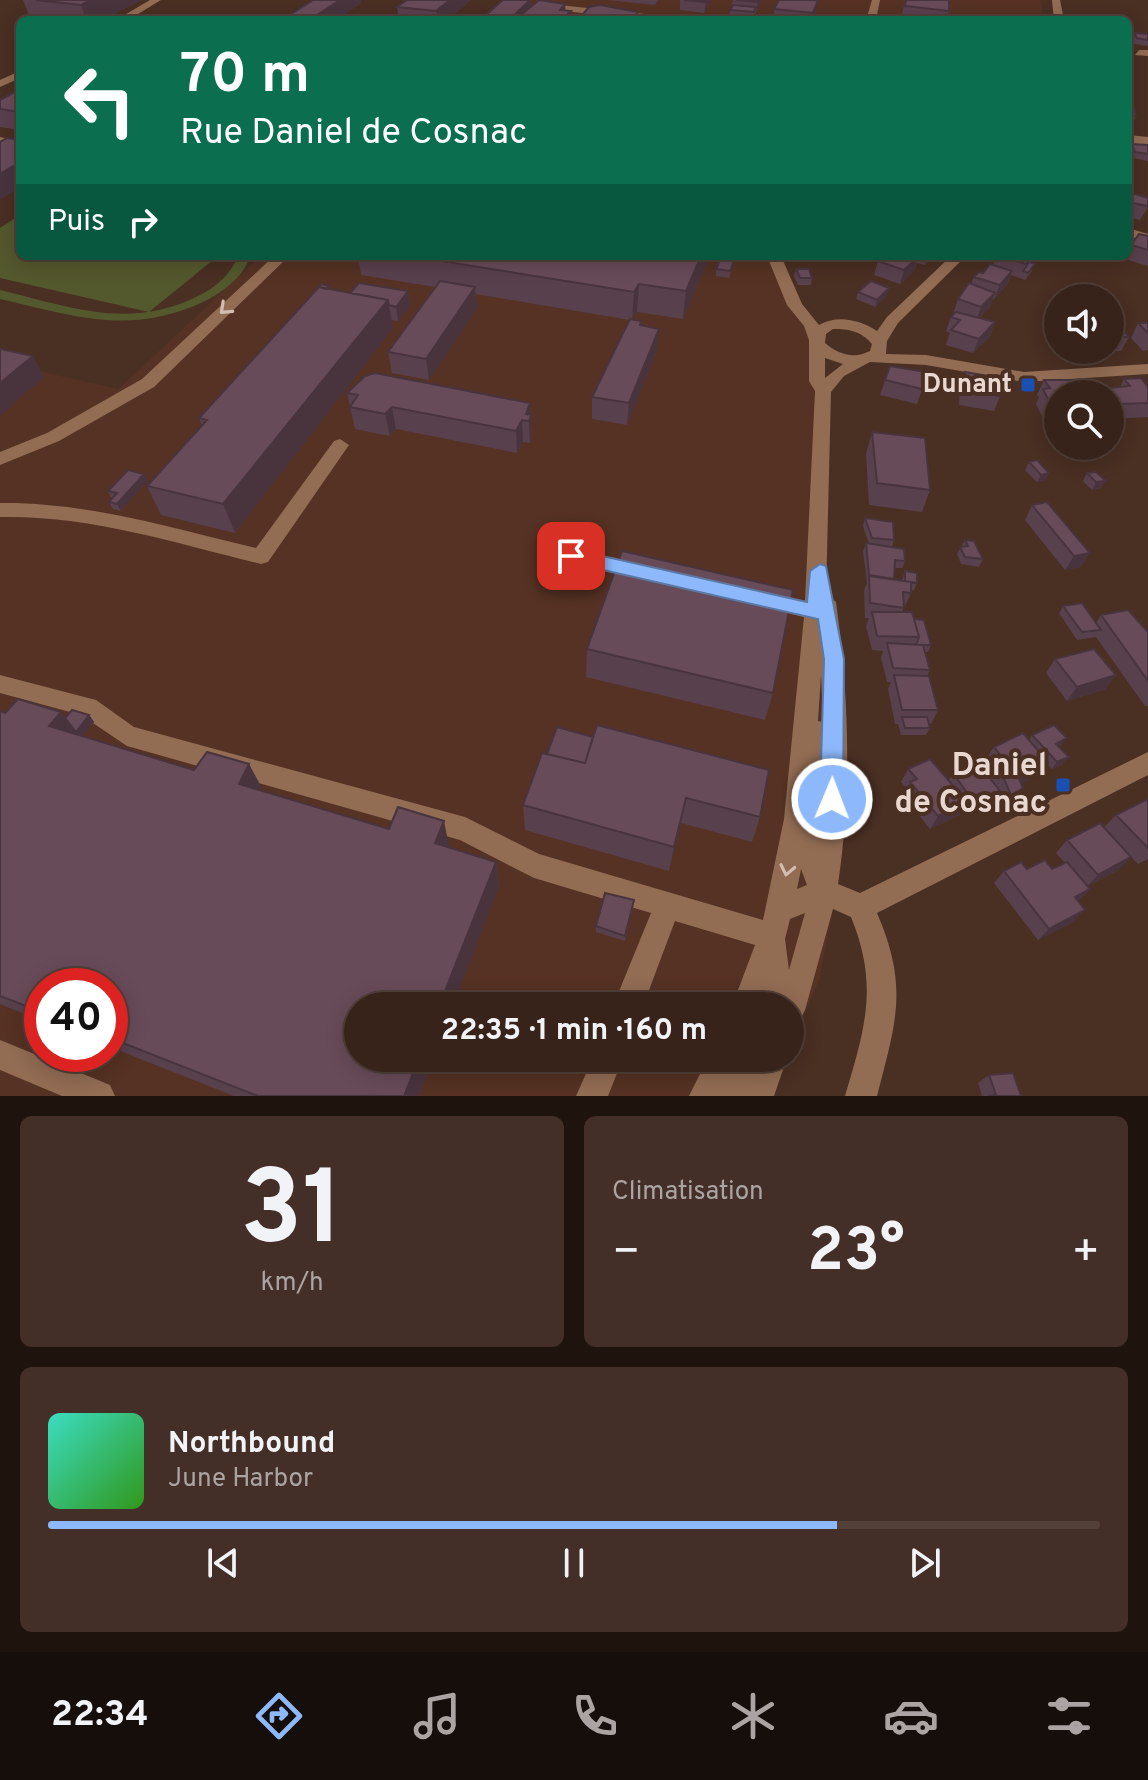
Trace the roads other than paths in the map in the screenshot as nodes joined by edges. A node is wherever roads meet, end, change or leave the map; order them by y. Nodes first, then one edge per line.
1 (157, 0) edge
2 (520, 4) edge
3 (837, 5) dead end
4 (128, 16) edge
5 (636, 16) edge
6 (833, 16) edge
7 (278, 260) edge
8 (776, 260) edge
9 (955, 260) edge
10 (795, 305) junction
11 (892, 320) junction
12 (845, 324) junction
13 (816, 341) junction
14 (873, 350) junction
15 (1148, 369) edge
16 (823, 391) junction
17 (340, 445) dead end
18 (0, 459) edge
19 (0, 510) edge
20 (571, 556) dead end
21 (820, 571) junction
22 (663, 577) edge
23 (739, 594) edge
24 (816, 612) junction
25 (813, 653) junction
26 (0, 684) edge
27 (1148, 763) edge
28 (823, 892) junction
29 (668, 904) junction
30 (861, 907) junction
31 (775, 923) junction
32 (633, 992) edge
33 (752, 992) edge
34 (775, 992) edge
35 (795, 992) edge
36 (0, 1055) edge
37 (602, 1072) edge
38 (717, 1072) edge
39 (743, 1072) edge
40 (767, 1072) edge
41 (99, 1096) edge
42 (592, 1096) edge
43 (705, 1096) edge
44 (734, 1096) edge
45 (758, 1096) edge
46 (861, 1096) edge

1 - 4 street
2 - 5 street
3 - 6 street
7 -> 18 street
8 - 10 street
9 - 11 street
10 - 12 street
10 - 13 street
11 - 12 street
11 - 14 street
12 - 13 street
12 - 14 street
13 - 14 street
13 - 16 street
14 - 15 street
14 - 16 street
16 - 21 street
17 - 19 street
20 - 22 street
21 - 24 street
21 - 28 street
23 - 24 street
24 - 25 street
25 - 28 street
25 -> 31 street
26 - 29 street
27 - 30 street
28 - 30 street
28 - 31 street
28 - 35 street
29 - 31 street
29 - 32 street
30 - 46 street
31 - 33 street
31 - 34 street
36 - 41 street
37 - 42 street
38 - 43 street
39 - 44 street
40 - 45 street

